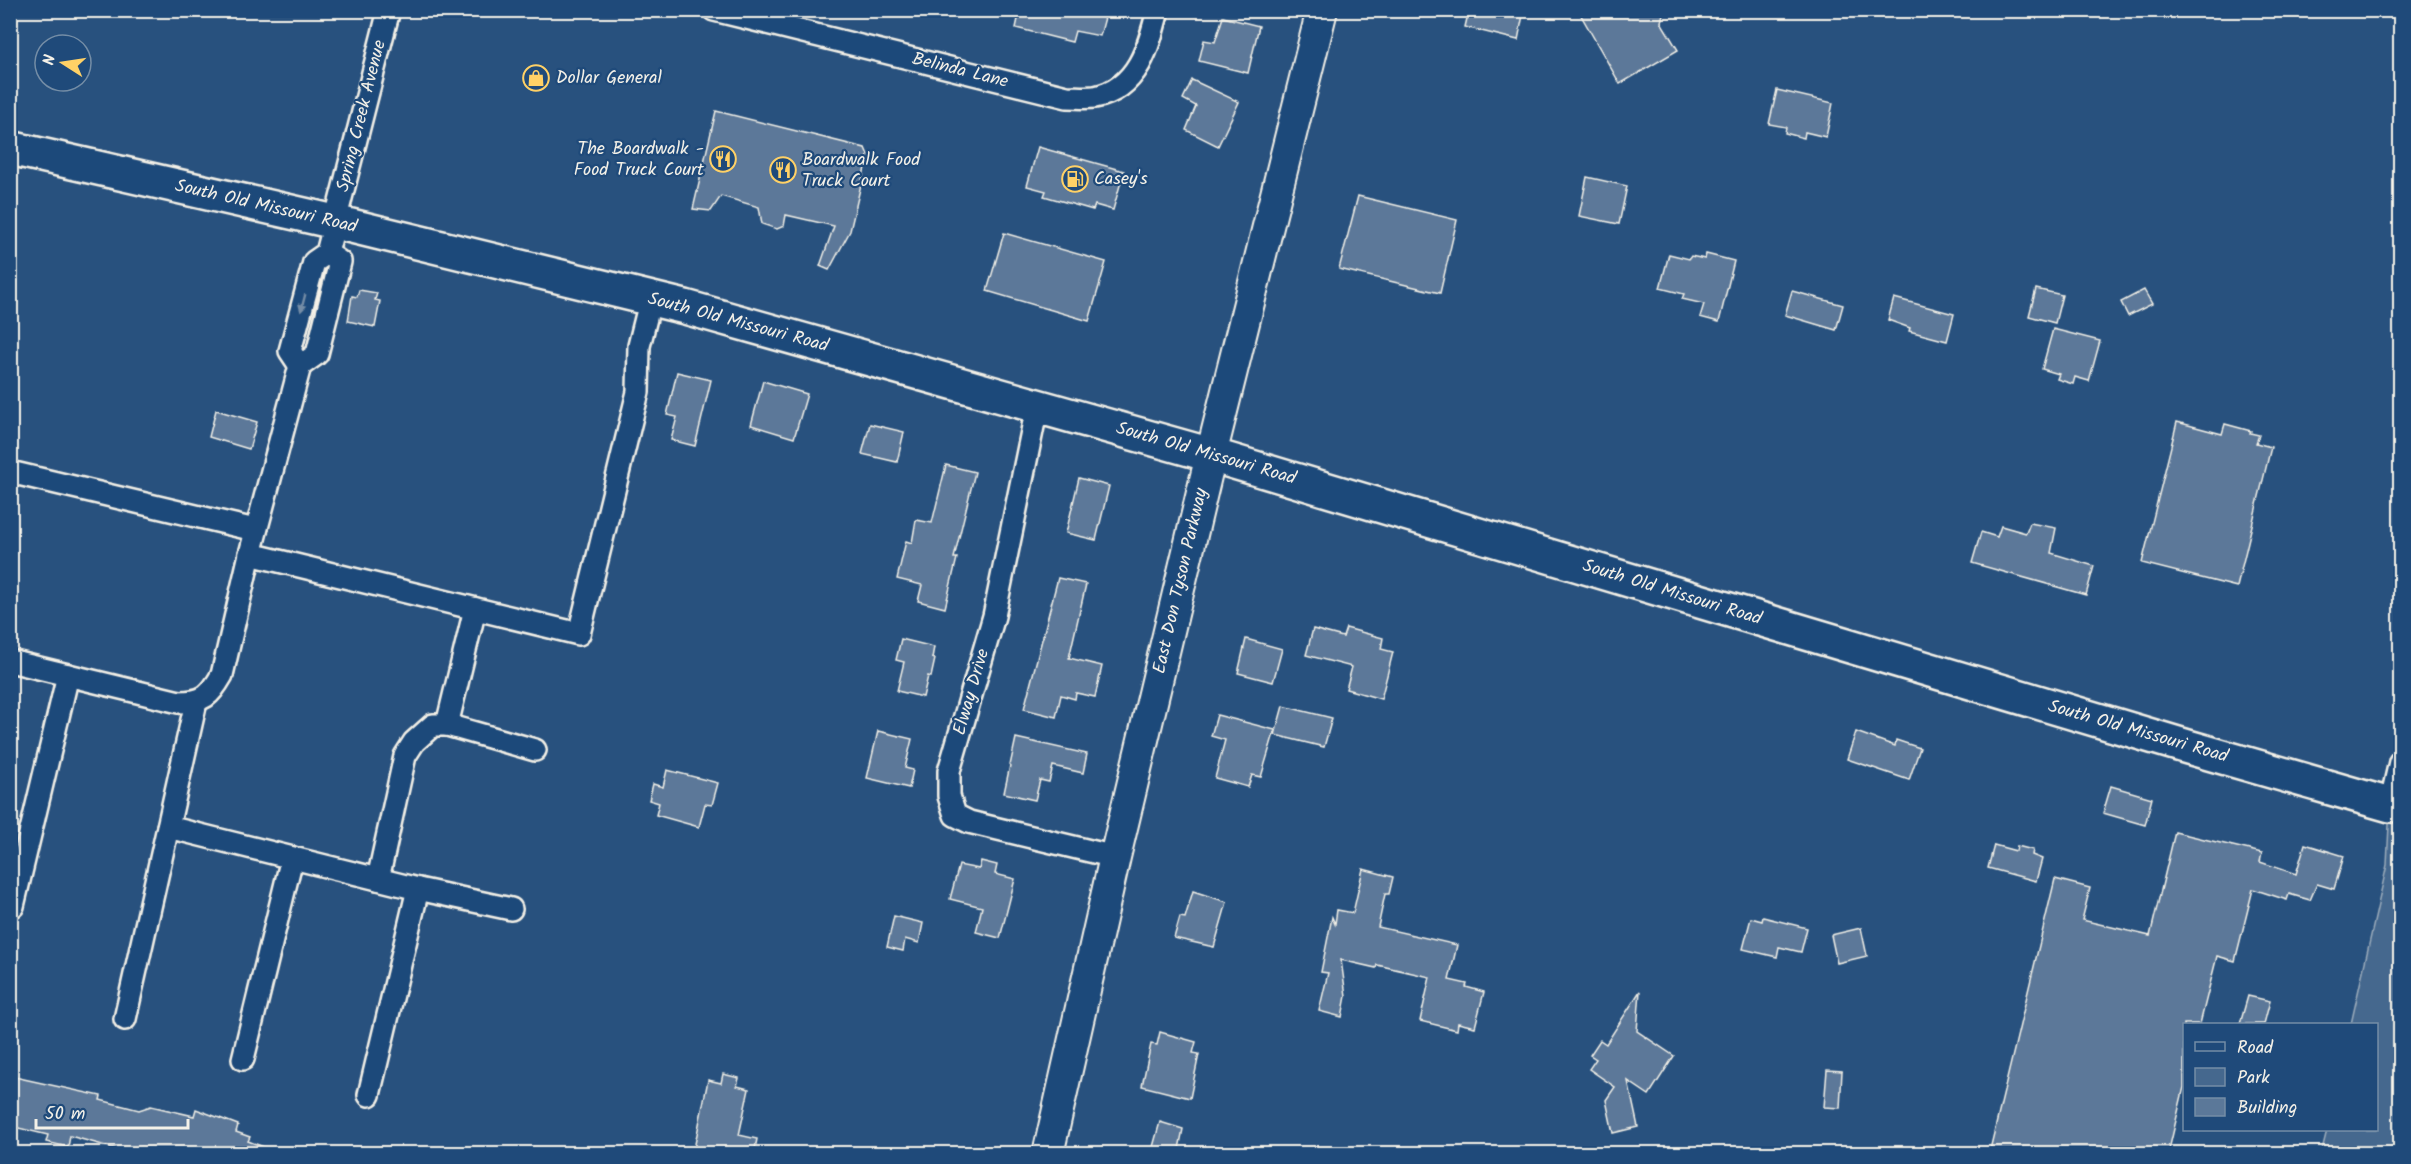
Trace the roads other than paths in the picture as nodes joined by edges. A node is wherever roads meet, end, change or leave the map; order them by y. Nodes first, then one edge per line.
1 (389, 10) edge
2 (714, 10) edge
3 (1158, 10) edge
4 (1322, 10) edge
5 (10, 148) edge
6 (335, 222) junction
7 (651, 298) junction
8 (1037, 406) junction
9 (1211, 454) junction
10 (10, 472) edge
11 (255, 530) junction
12 (250, 554) junction
13 (475, 609) junction
14 (10, 661) edge
15 (68, 675) junction
16 (196, 702) junction
17 (447, 725) junction
18 (535, 750) dead end
19 (2400, 762) edge
20 (2397, 808) edge
21 (168, 827) junction
22 (1115, 857) junction
23 (292, 858) junction
24 (378, 879) junction
25 (418, 889) junction
26 (12, 906) dead end
27 (511, 909) dead end
28 (125, 1019) dead end
29 (243, 1059) dead end
30 (369, 1095) dead end
31 (1048, 1154) edge

1 - 6 street, Spring Creek Avenue
2 - 3 street, Belinda Lane
4 - 9 main road, East Don Tyson Parkway
5 - 6 main road, South Old Missouri Road
6 - 7 main road, South Old Missouri Road
6 - 11 street, Spring Creek Avenue
7 - 8 main road, South Old Missouri Road
7 - 13 street
8 - 9 main road, South Old Missouri Road
8 - 22 street, Elway Drive
9 - 20 main road, South Old Missouri Road
9 - 22 main road, East Don Tyson Parkway
10 - 11 street
11 - 12 street
12 - 13 street
12 - 16 street
13 - 17 street
14 - 15 street
15 - 16 street
15 - 26 street
16 - 21 street
17 - 18 street
17 - 24 street
19 - 20 street
21 - 23 street
21 - 28 street
22 - 31 main road, East Don Tyson Parkway
23 - 24 street
23 - 29 street
24 - 25 street
25 - 27 street
25 - 30 street

